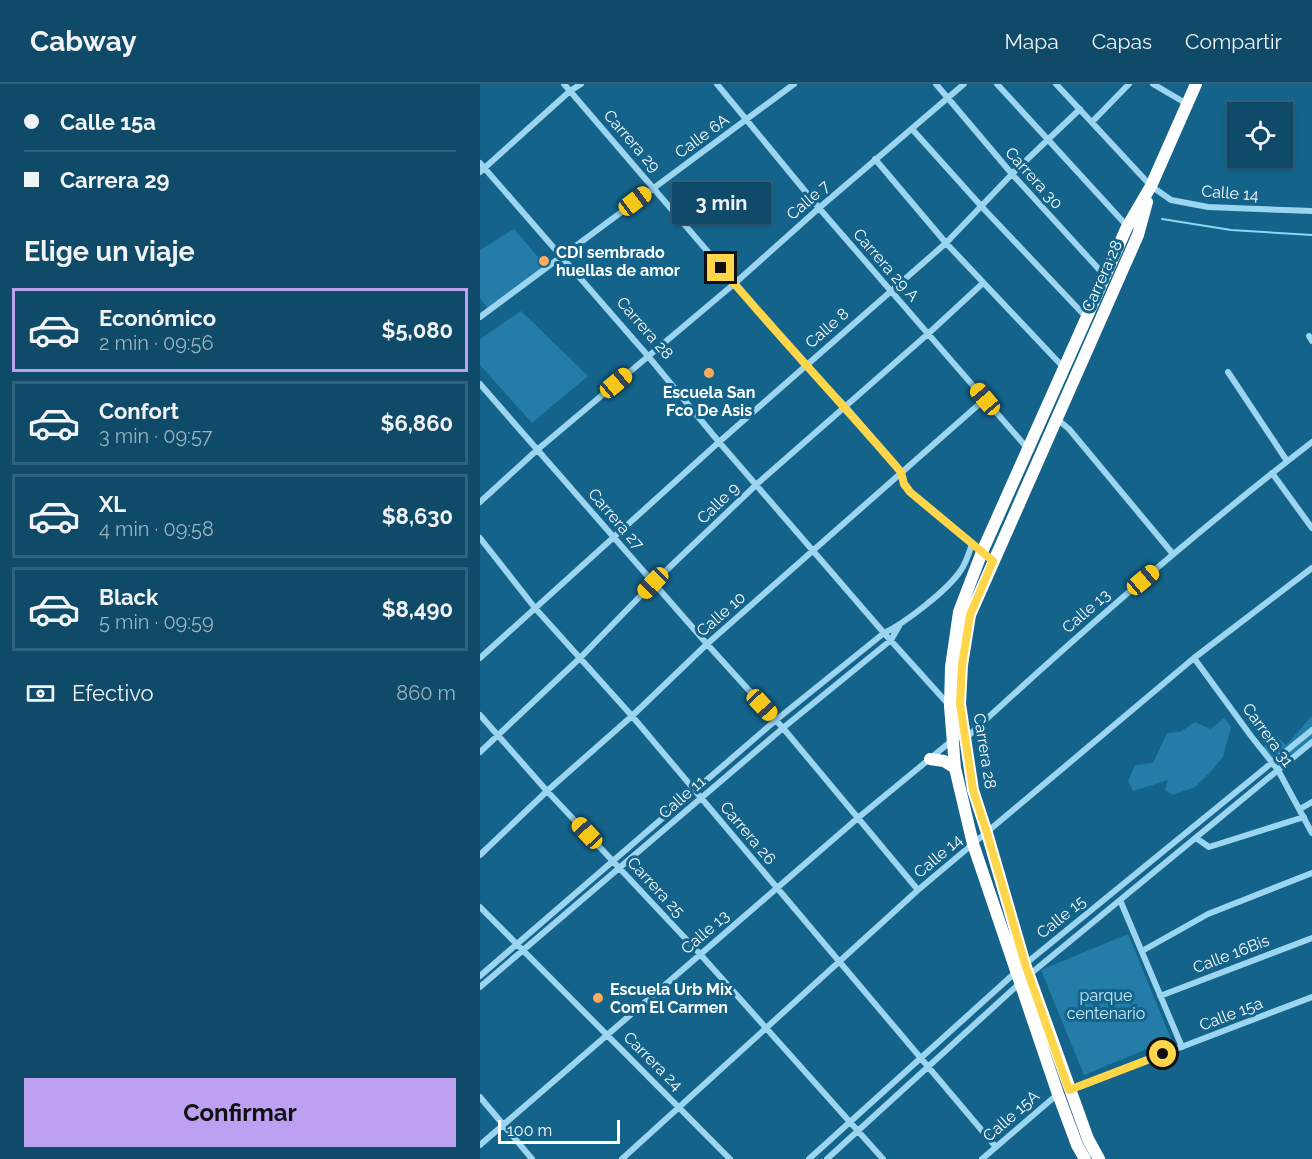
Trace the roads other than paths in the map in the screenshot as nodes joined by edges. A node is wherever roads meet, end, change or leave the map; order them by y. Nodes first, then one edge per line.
1 (564, 84) edge
2 (581, 84) edge
3 (717, 84) edge
4 (794, 84) edge
5 (936, 84) edge
6 (964, 84) edge
7 (997, 84) edge
8 (1056, 84) edge
9 (1129, 84) edge
10 (1153, 84) edge
11 (1196, 84) edge
12 (570, 91) junction
13 (947, 99) junction
14 (1187, 104) junction
15 (1080, 109) junction
16 (747, 120) junction
17 (1092, 122) junction
18 (912, 129) junction
19 (1048, 139) junction
20 (875, 159) junction
21 (481, 168) edge
22 (1012, 174) junction
23 (1151, 186) junction
24 (654, 187) junction
25 (982, 207) junction
26 (819, 208) junction
27 (1312, 211) edge
28 (1127, 227) junction
29 (1138, 235) junction
30 (946, 243) junction
31 (561, 258) junction
32 (1105, 276) junction
33 (983, 283) junction
34 (734, 284) junction
35 (1115, 286) junction
36 (890, 291) junction
37 (480, 317) edge
38 (1087, 318) junction
39 (929, 333) junction
40 (648, 356) junction
41 (805, 365) junction
42 (1064, 369) junction
43 (1228, 372) dead end
44 (1074, 379) junction
45 (480, 384) edge
46 (985, 399) junction
47 (845, 406) junction
48 (1056, 419) junction
49 (719, 442) junction
50 (1312, 442) edge
51 (1028, 449) junction
52 (537, 450) junction
53 (1037, 461) junction
54 (1287, 461) junction
55 (901, 472) junction
56 (1272, 473) junction
57 (757, 484) junction
58 (480, 502) edge
59 (1312, 528) edge
60 (613, 537) junction
61 (480, 538) edge
62 (977, 548) junction
63 (813, 551) junction
64 (1173, 554) junction
65 (993, 561) junction
66 (1312, 568) edge
67 (653, 583) junction
68 (536, 608) junction
69 (899, 626) junction
70 (884, 633) junction
71 (891, 640) junction
72 (707, 644) junction
73 (480, 658) edge
74 (580, 658) junction
75 (1194, 658) junction
76 (950, 706) junction
77 (480, 716) edge
78 (632, 716) junction
79 (776, 720) junction
80 (783, 728) junction
81 (1312, 730) edge
82 (498, 735) junction
83 (965, 738) junction
84 (952, 742) junction
85 (1312, 742) edge
86 (480, 752) edge
87 (930, 759) junction
88 (1272, 762) junction
89 (955, 768) junction
90 (1278, 770) junction
91 (547, 791) junction
92 (694, 791) junction
93 (701, 798) junction
94 (1312, 802) edge
95 (1300, 809) junction
96 (859, 816) junction
97 (1304, 817) junction
98 (987, 833) junction
99 (1312, 833) edge
100 (1196, 838) junction
101 (973, 844) junction
102 (480, 855) edge
103 (613, 861) junction
104 (620, 867) junction
105 (1312, 873) edge
106 (776, 888) junction
107 (918, 891) junction
108 (1120, 900) junction
109 (480, 907) edge
110 (1312, 938) edge
111 (517, 944) junction
112 (523, 950) junction
113 (1142, 951) junction
114 (700, 954) junction
115 (840, 962) junction
116 (1022, 974) junction
117 (480, 976) edge
118 (480, 987) edge
119 (1160, 996) junction
120 (1312, 997) edge
121 (766, 1028) junction
122 (607, 1035) junction
123 (1182, 1047) junction
124 (922, 1058) junction
125 (929, 1066) junction
126 (1063, 1092) junction
127 (480, 1096) edge
128 (679, 1107) junction
129 (850, 1123) junction
130 (504, 1125) junction
131 (857, 1131) junction
132 (480, 1145) edge
133 (995, 1146) junction
134 (989, 1152) junction
135 (532, 1159) edge
136 (622, 1159) edge
137 (730, 1159) edge
138 (809, 1159) edge
139 (827, 1159) edge
140 (883, 1159) edge
141 (982, 1159) edge
142 (996, 1159) edge
143 (1085, 1159) edge
144 (1099, 1159) edge

1 - 12 street, Carrera 29
2 - 12 street
3 - 16 street, Carrera 29 A
4 - 16 street, Calle 6A
5 - 13 street, Carrera 30
6 - 13 street, Calle 7
7 - 19 street
8 - 15 street, Calle 14
9 - 17 street
10 - 14 street
11 - 14 highway, Carrera 28
12 - 21 street
12 - 24 street, Carrera 29
13 - 18 street, Calle 7
13 - 22 street, Carrera 30
14 - 23 highway, Carrera 28
15 - 17 street, Calle 14
15 - 19 street, Calle 8
16 - 24 street, Calle 6A
16 - 26 street, Carrera 29 A
17 - 23 street, Calle 14
18 - 20 street, Calle 7
18 - 25 street
19 - 22 street, Calle 8
19 - 28 street
20 - 26 street, Calle 7
20 - 30 street
21 - 31 street, Carrera 28
22 - 25 street, Calle 8
22 - 32 street, Carrera 30
23 - 27 street, Calle 14
23 - 28 highway, Carrera 28
23 - 29 highway, Carrera 28
24 - 31 street, Calle 6A
24 - 34 street, Carrera 29
25 - 30 street, Calle 8
25 - 38 street
26 - 34 street, Calle 7
26 - 36 street, Carrera 29 A
28 - 29 street
28 - 32 highway, Carrera 28
29 - 35 highway, Carrera 28
30 - 33 street
30 - 36 street, Calle 8
31 - 37 street, Calle 6A
31 - 40 street, Carrera 28
32 - 35 street, Carrera 30
32 - 38 highway, Carrera 28
33 - 39 street, Calle 9
33 - 42 street
34 - 40 street, Calle 7
34 - 41 street, Carrera 29
35 - 44 highway, Carrera 28
36 - 39 street, Carrera 29 A
36 - 41 street, Calle 8
38 - 42 highway, Carrera 28
39 - 46 street, Carrera 29 A
39 - 47 street, Calle 9
40 - 49 street, Carrera 28
40 - 52 street, Calle 7
41 - 47 street, Carrera 29
41 - 49 street, Calle 8
42 - 44 street
42 - 51 highway, Carrera 28
43 - 54 street
44 - 48 highway, Carrera 28
45 - 52 street, Carrera 27
46 - 51 street, Carrera 29 A
46 - 55 street, Calle 10
47 - 55 street, Carrera 29
47 - 57 street, Calle 9
48 - 53 highway, Carrera 28
48 - 64 street
49 - 57 street, Carrera 28
49 - 60 street, Calle 8
50 - 54 street, Calle 13
51 - 53 street, Carrera 29 A
51 - 62 highway, Carrera 28
52 - 58 street, Calle 7
52 - 60 street, Carrera 27
53 - 65 highway, Carrera 28
54 - 56 street, Calle 13
55 - 62 street, Carrera 29
55 - 63 street, Calle 10
56 - 59 street
56 - 64 street, Calle 13
57 - 63 street, Carrera 28
57 - 67 street, Calle 9
60 - 67 street, Carrera 27
60 - 68 street, Calle 8
61 - 68 street, Carrera 26
62 - 65 street, Carrera 29
62 - 69 street, Calle 11
62 - 76 highway, Carrera 28
63 - 70 street, Carrera 28
63 - 72 street, Calle 10
64 - 83 street, Calle 13
65 - 83 highway, Carrera 28
66 - 75 street, Calle 14
67 - 72 street, Carrera 27
67 - 74 street, Calle 9
68 - 73 street, Calle 8
68 - 74 street, Carrera 26
69 - 70 street, Calle 11
69 - 71 street, Calle 11
70 - 71 street, Carrera 28
70 - 79 street, Calle 11
71 - 76 street, Carrera 28
71 - 80 street, Calle 11
72 - 78 street, Calle 10
72 - 79 street, Carrera 27
74 - 78 street, Carrera 26
74 - 82 street, Calle 9
75 - 88 street, Carrera 31
75 - 98 street, Calle 14
76 - 84 highway, Carrera 28
77 - 82 street, Carrera 25
78 - 91 street, Calle 10
78 - 92 street, Carrera 26
79 - 80 street, Carrera 27
79 - 92 street, Calle 11
80 - 93 street, Calle 11
80 - 96 street, Carrera 27
81 - 88 street, Calle 15
82 - 86 street, Calle 9
82 - 91 street, Carrera 25
83 - 84 street, Calle 13
83 - 98 highway, Carrera 28
84 - 87 street, Calle 13
84 - 89 highway, Carrera 28
85 - 90 street, Calle 15
87 - 89 highway
87 - 96 street, Calle 13
88 - 90 street, Carrera 31
88 - 116 street, Calle 15
89 - 101 highway, Carrera 28
90 - 95 street, Carrera 31
90 - 100 street, Calle 15
91 - 102 street, Calle 10
91 - 103 street, Carrera 25
92 - 93 street, Carrera 26
92 - 103 street, Calle 11
93 - 104 street, Calle 11
93 - 106 street, Carrera 26
94 - 95 street
95 - 97 street, Carrera 31
96 - 106 street, Calle 13
96 - 107 street, Carrera 27
97 - 99 street, Carrera 31
97 - 100 street
98 - 101 street, Calle 14
98 - 116 highway, Carrera 28
100 - 108 street, Calle 15
101 - 107 street, Calle 14
101 - 116 highway, Carrera 28
103 - 104 street, Carrera 25
103 - 111 street, Calle 11
104 - 112 street, Calle 11
104 - 114 street, Carrera 25
105 - 113 street
106 - 114 street, Calle 13
106 - 115 street, Carrera 26
107 - 115 street, Calle 14
108 - 113 street
108 - 116 street, Calle 15
109 - 111 street, Carrera 24
110 - 119 street, Calle 16Bis
111 - 112 street, Carrera 24
111 - 117 street, Calle 11
112 - 118 street, Calle 11
112 - 122 street, Carrera 24
113 - 119 street
114 - 121 street, Carrera 25
114 - 122 street, Calle 13
115 - 121 street, Calle 14
115 - 124 street, Carrera 26
116 - 124 street, Calle 15
116 - 125 street, Calle 15
116 - 126 highway, Carrera 28
119 - 123 street
120 - 123 street, Calle 15a
121 - 128 street, Calle 14
121 - 129 street, Carrera 25
122 - 128 street, Carrera 24
122 - 130 street, Calle 13
123 - 126 street, Calle 15a
124 - 125 street, Carrera 26
124 - 129 street, Calle 15
125 - 131 street, Calle 15
125 - 133 street, Carrera 26
126 - 133 street, Calle 15A
126 - 143 highway, Carrera 28
126 - 144 highway, Carrera 28
127 - 130 street
128 - 136 street, Calle 14
128 - 137 street, Carrera 24
129 - 131 street, Carrera 25
129 - 138 street, Calle 15
130 - 132 street, Calle 13
130 - 135 street
131 - 139 street, Calle 15
131 - 140 street, Carrera 25
133 - 134 street, Calle 15A
134 - 141 street, Calle 15A
134 - 142 street

